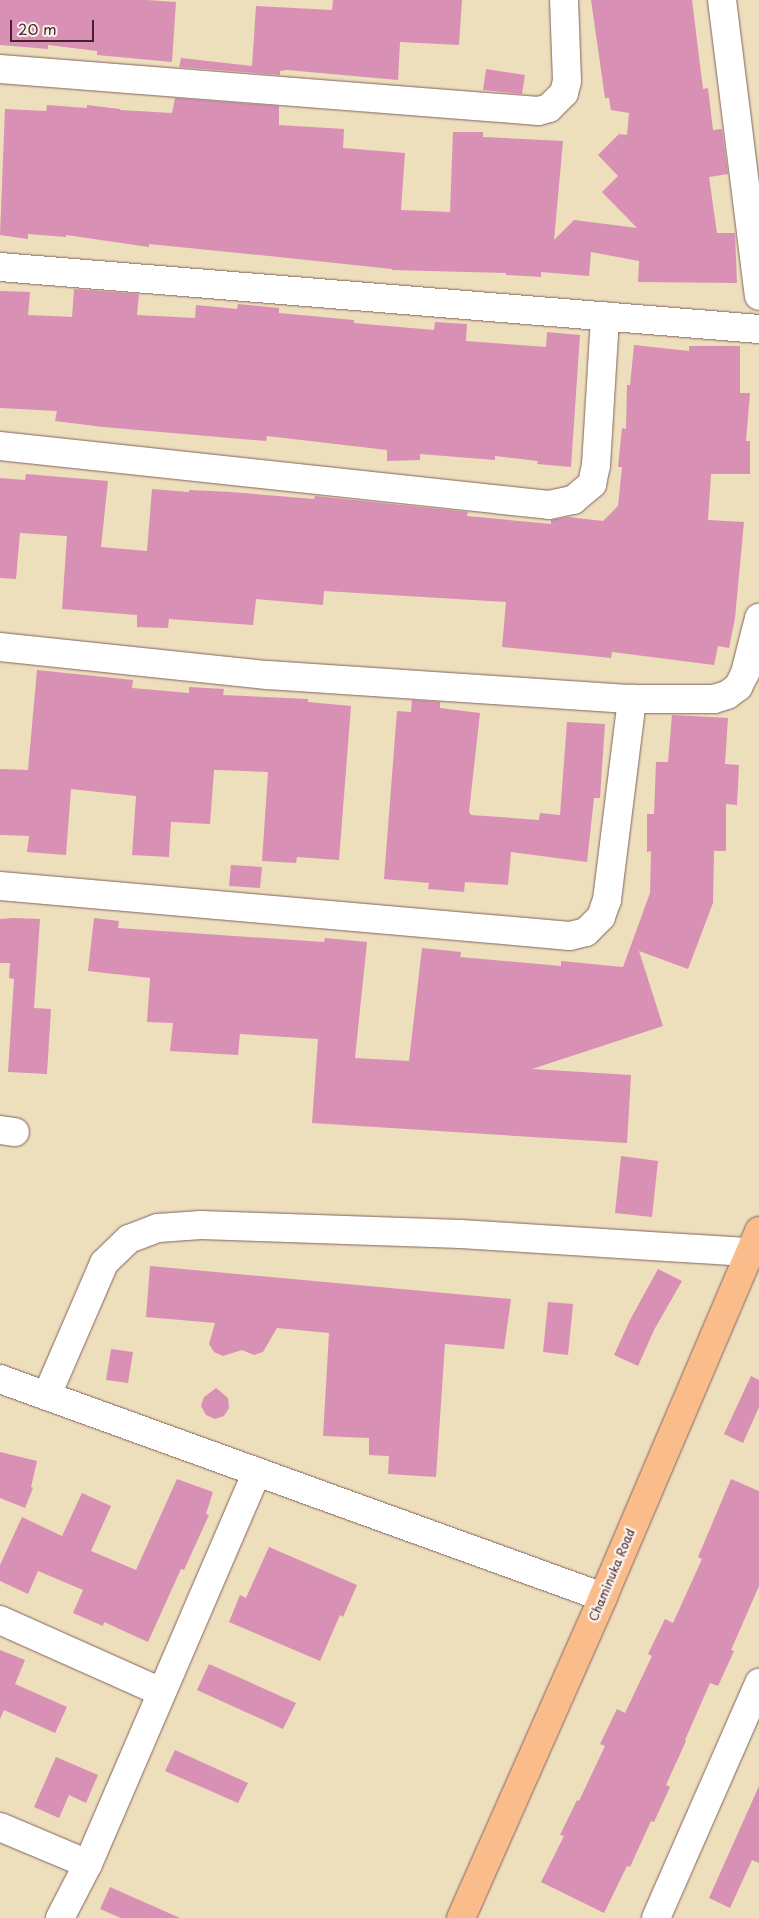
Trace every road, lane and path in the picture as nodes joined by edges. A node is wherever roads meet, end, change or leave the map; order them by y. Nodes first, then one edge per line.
1 (564, 0) edge
2 (722, 0) edge
3 (0, 69) edge
4 (0, 267) edge
5 (759, 296) edge
6 (605, 316) junction
7 (759, 329) edge
8 (0, 446) edge
9 (759, 618) edge
10 (0, 647) edge
11 (632, 699) junction
12 (0, 886) edge
13 (754, 1242) edge
14 (0, 1379) edge
15 (47, 1395) junction
16 (257, 1472) junction
17 (603, 1597) junction
18 (0, 1620) edge
19 (759, 1683) edge
20 (161, 1692) junction
21 (0, 1828) edge
22 (88, 1864) junction
23 (60, 1918) edge
24 (461, 1918) edge
25 (656, 1918) edge

1 - 3 street
2 - 5 street
4 - 6 street
6 - 7 street
6 - 8 street
9 - 11 street
10 - 11 street
11 - 12 street
13 - 15 street
13 - 17 main road, Chaminuka Road
14 - 15 street
15 - 16 street
16 - 17 street
16 - 20 street
17 - 24 main road, Chaminuka Road
18 - 20 street
19 - 25 street
20 - 22 street
21 - 22 street
22 - 23 street

